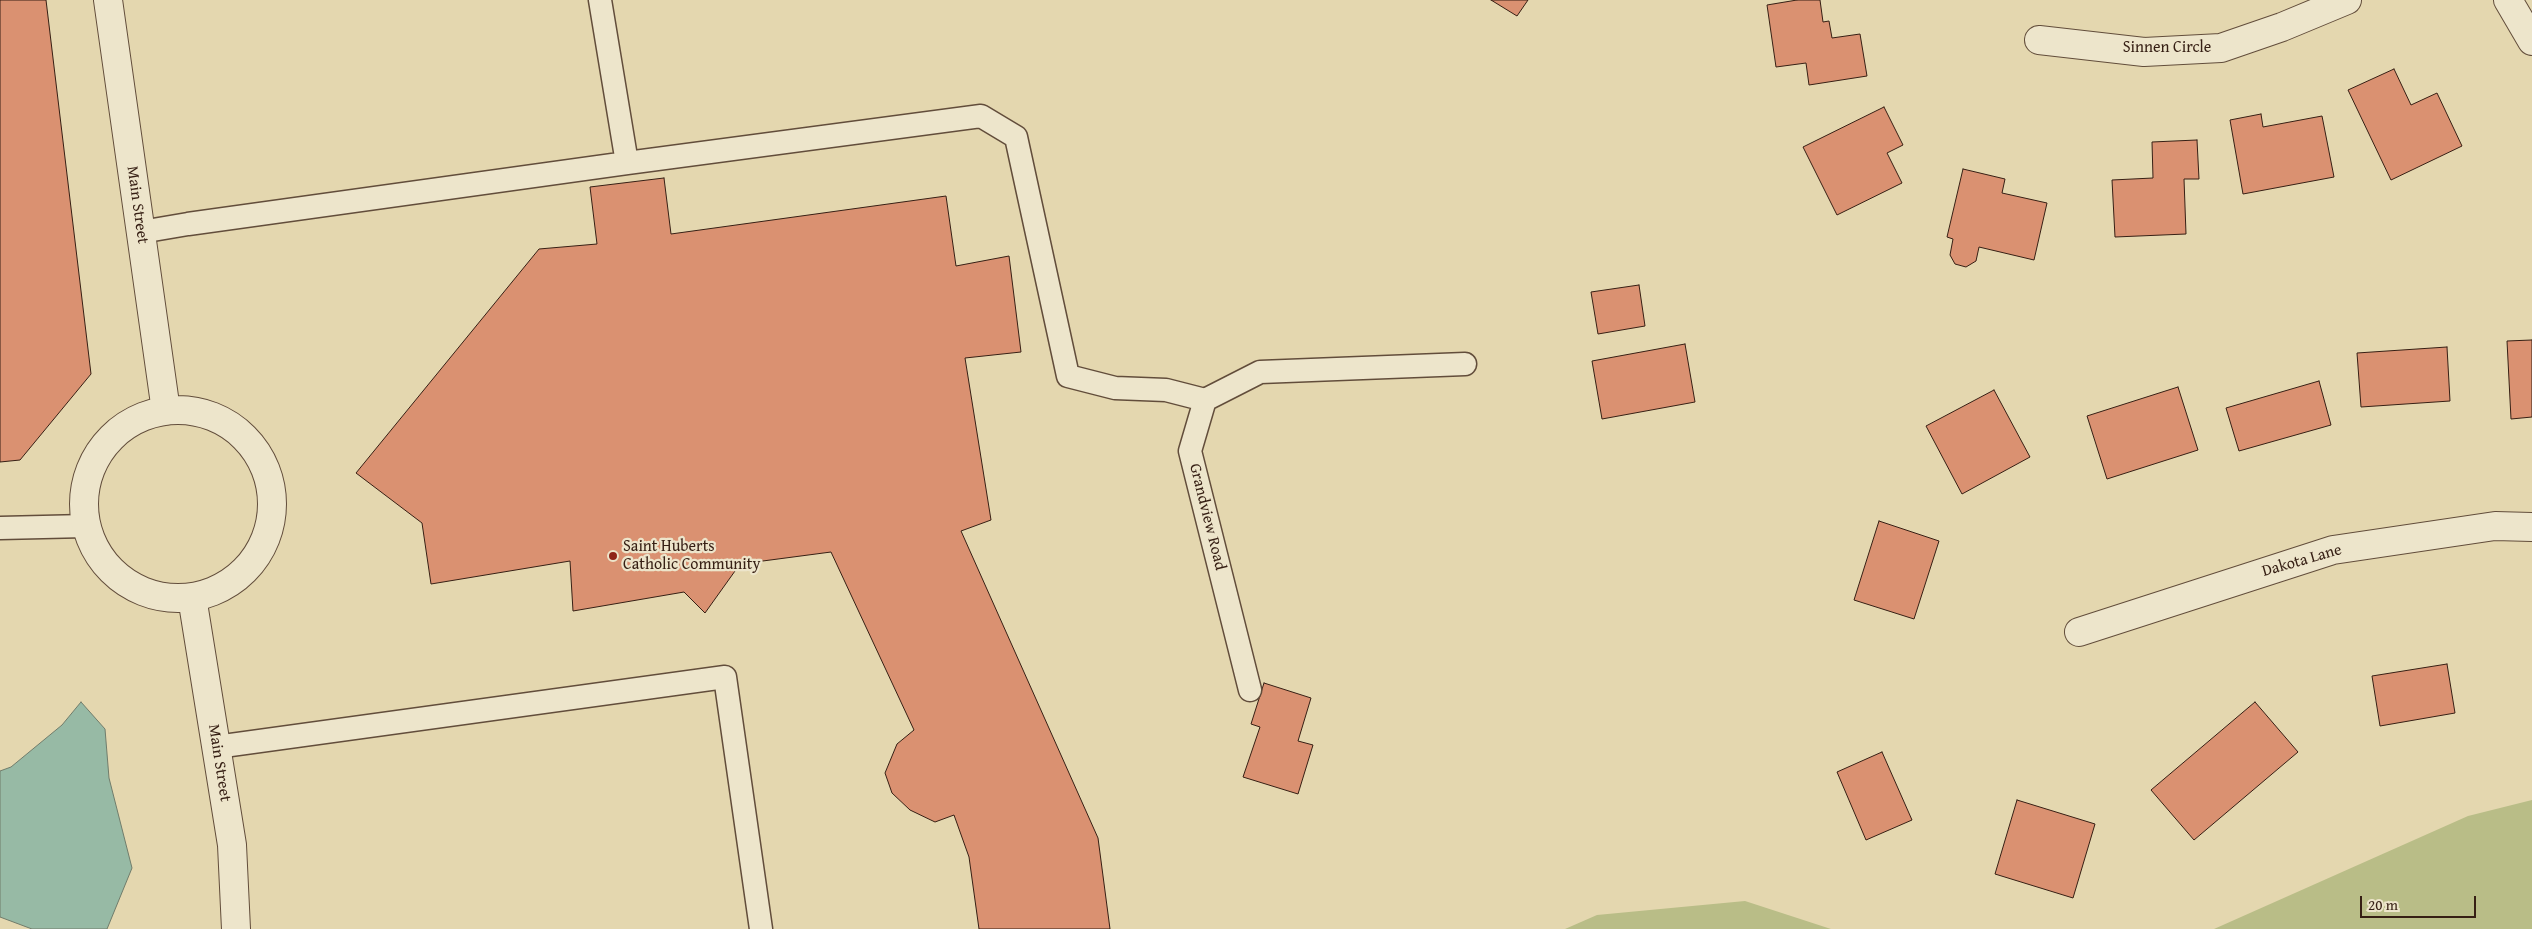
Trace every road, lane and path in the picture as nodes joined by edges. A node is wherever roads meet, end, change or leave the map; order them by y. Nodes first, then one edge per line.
1 (108, 0) edge
2 (600, 0) edge
3 (2347, 0) edge
4 (2508, 0) edge
5 (2039, 40) dead end
6 (2532, 41) edge
7 (627, 163) junction
8 (141, 232) junction
9 (1465, 364) dead end
10 (1205, 400) junction
11 (166, 411) junction
12 (86, 526) junction
13 (2532, 527) edge
14 (0, 528) edge
15 (192, 597) junction
16 (2080, 632) dead end
17 (1250, 690) dead end
18 (216, 746) junction
19 (236, 929) edge
20 (761, 929) edge

1 - 8 street, Main Street
2 - 7 lane
3 - 5 street, Sinnen Circle
4 - 6 street
7 - 8 lane
7 - 10 lane
8 - 11 street, Main Street
9 - 10 lane
10 - 17 lane, Grandview Road
11 - 12 street
11 - 15 street
12 - 14 lane
12 - 15 street
13 - 16 street, Dakota Lane
15 - 18 street, Main Street
18 - 19 street, Main Street
18 - 20 lane

